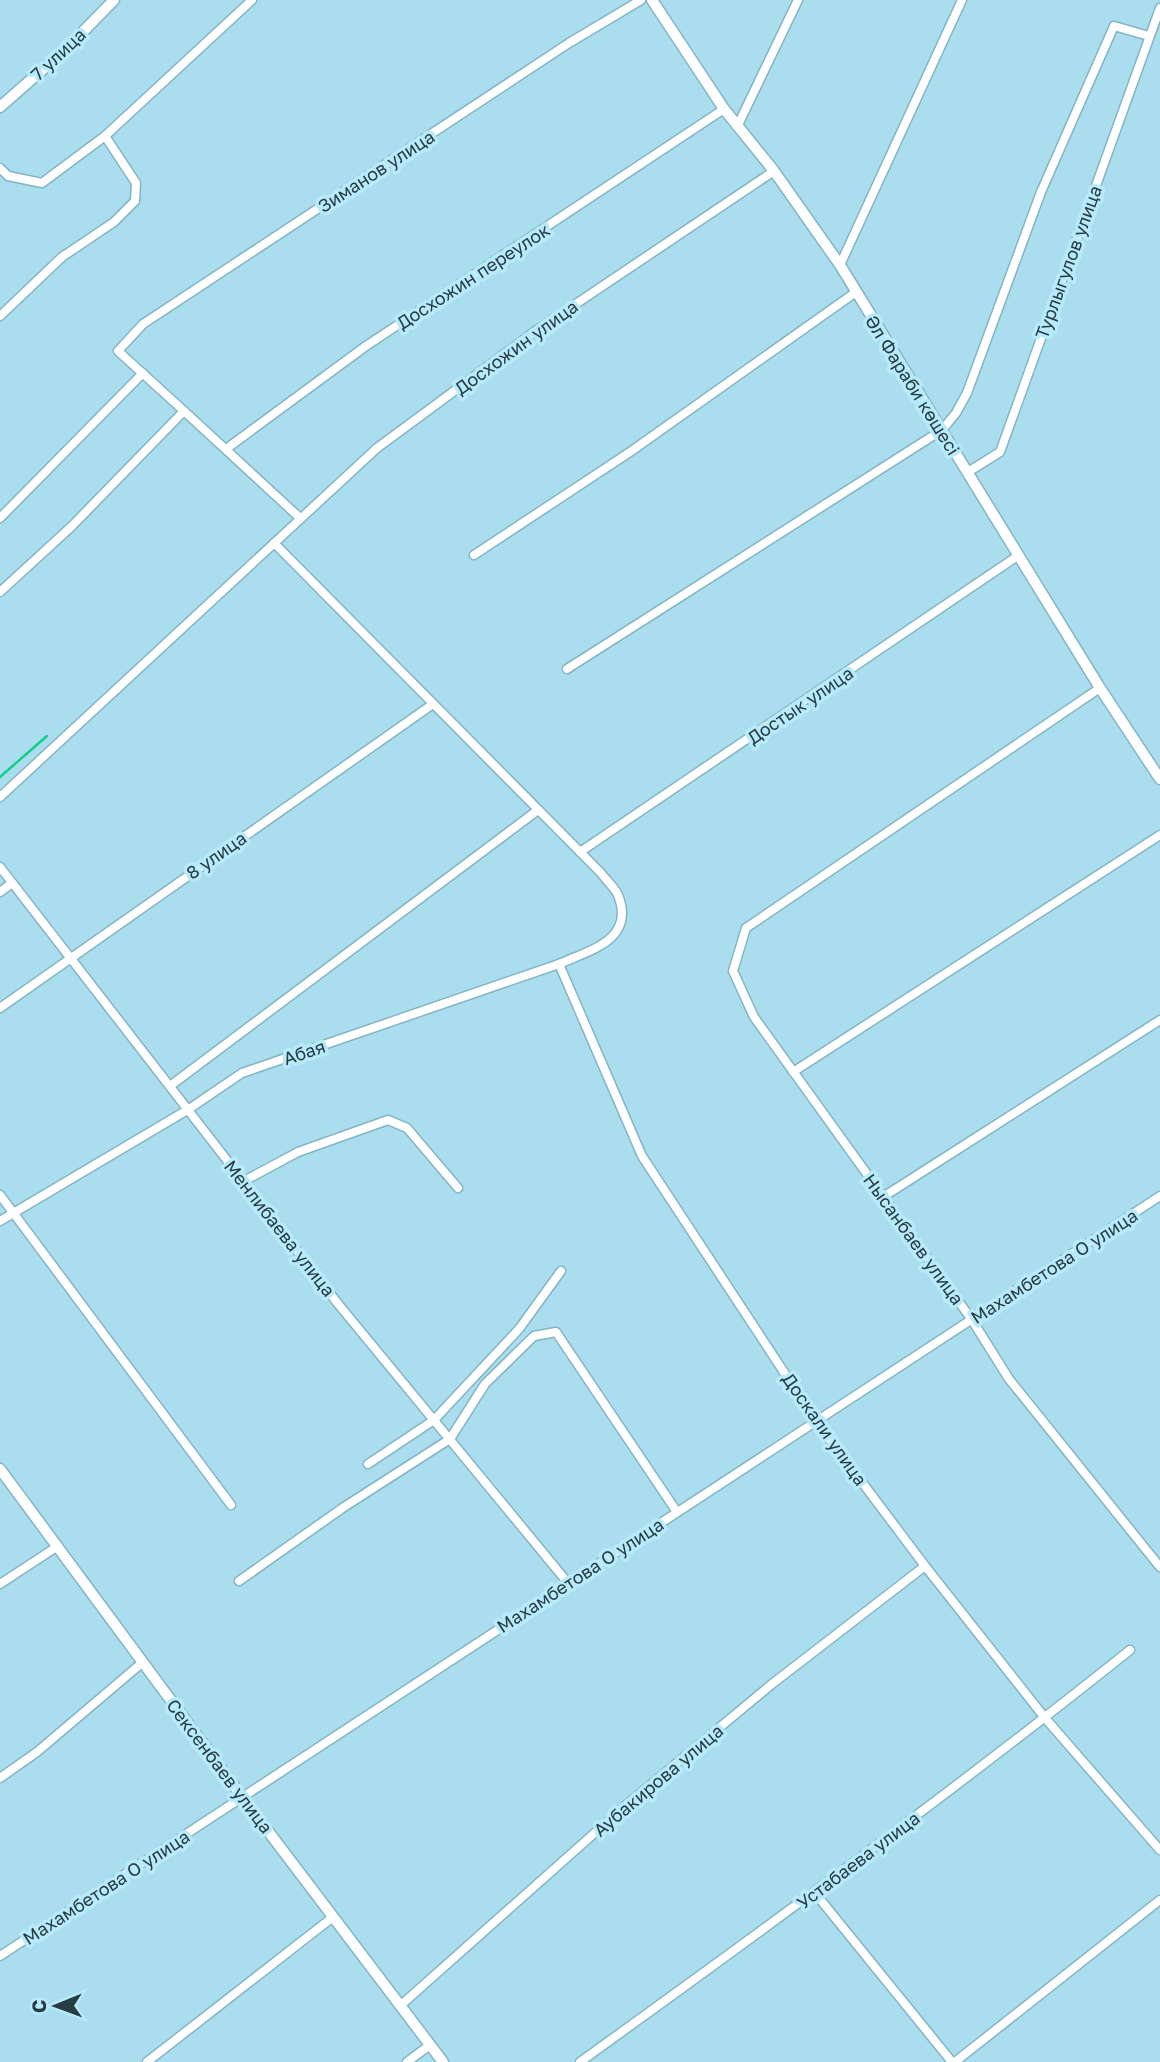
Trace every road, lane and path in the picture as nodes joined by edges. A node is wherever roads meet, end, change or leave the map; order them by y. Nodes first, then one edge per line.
1 (114, 0) edge
2 (252, 0) edge
3 (641, 0) edge
4 (652, 0) edge
5 (798, 0) edge
6 (962, 0) edge
7 (1160, 8) edge
8 (1149, 36) junction
9 (0, 107) edge
10 (724, 109) junction
11 (737, 127) junction
12 (105, 136) junction
13 (0, 168) edge
14 (774, 172) junction
15 (840, 265) junction
16 (856, 292) junction
17 (0, 316) edge
18 (143, 373) junction
19 (184, 411) junction
20 (942, 430) junction
21 (226, 449) junction
22 (968, 472) junction
23 (0, 518) edge
24 (300, 518) junction
25 (274, 543) junction
26 (474, 555) dead end
27 (1019, 555) junction
28 (0, 592) edge
29 (568, 669) dead end
30 (1100, 688) junction
31 (433, 704) junction
32 (1160, 779) edge
33 (0, 797) edge
34 (538, 810) junction
35 (1160, 835) edge
36 (580, 852) junction
37 (0, 867) edge
38 (12, 883) junction
39 (0, 892) edge
40 (69, 958) junction
41 (559, 964) junction
42 (0, 1007) edge
43 (1160, 1020) edge
44 (793, 1072) junction
45 (170, 1086) junction
46 (189, 1109) junction
47 (244, 1181) junction
48 (458, 1188) dead end
49 (0, 1195) edge
50 (1160, 1196) edge
51 (883, 1197) junction
52 (13, 1213) junction
53 (0, 1221) edge
54 (561, 1271) dead end
55 (972, 1320) junction
56 (434, 1420) junction
57 (816, 1421) junction
58 (450, 1439) junction
59 (368, 1464) dead end
60 (0, 1469) edge
61 (231, 1505) dead end
62 (677, 1512) junction
63 (58, 1546) junction
64 (925, 1566) junction
65 (1160, 1567) edge
66 (239, 1581) dead end
67 (568, 1583) junction
68 (0, 1584) edge
69 (1130, 1650) dead end
70 (143, 1662) junction
71 (1045, 1718) junction
72 (0, 1778) edge
73 (243, 1798) junction
74 (1160, 1850) edge
75 (815, 1893) junction
76 (1160, 1900) edge
77 (334, 1917) junction
78 (0, 1956) edge
79 (400, 2006) junction
80 (430, 2045) junction
81 (147, 2062) edge
82 (407, 2062) edge
83 (443, 2062) edge
84 (580, 2062) edge
85 (954, 2062) edge

1 - 9 street, 7 улица
2 - 12 street
3 - 18 street, Зиманов улица
4 - 10 street, Әл Фараби көшесі
5 - 11 street
6 - 15 street
7 - 8 street, Турлыгулов улица
8 - 20 street
8 - 22 street, Турлыгулов улица
10 - 11 street, Әл Фараби көшесі
10 - 21 street, Досхожин переулок
11 - 14 street, Әл Фараби көшесі
12 - 13 street
12 - 17 street
14 - 15 street, Әл Фараби көшесі
14 - 24 street, Досхожин улица
15 - 16 street, Әл Фараби көшесі
16 - 20 street, Әл Фараби көшесі
16 - 26 street
18 - 19 street
18 - 23 street
19 - 21 street
19 - 28 street
20 - 22 street, Әл Фараби көшесі
20 - 29 street
21 - 24 street
22 - 27 street, Әл Фараби көшесі
24 - 25 street, Досхожин улица
25 - 31 street
25 - 33 street, Досхожин улица
27 - 30 street, Әл Фараби көшесі
27 - 36 street, Достык улица
30 - 32 street, Әл Фараби көшесі
30 - 44 street, Нысанбаев улица
31 - 34 street
31 - 40 street, 8 улица
34 - 36 street
34 - 45 street
35 - 44 street
36 - 41 street, Абая
37 - 38 street, Менлибаева улица
38 - 39 street
38 - 40 street, Менлибаева улица
40 - 42 street, 8 улица
40 - 45 street, Менлибаева улица
41 - 46 street, Абая
41 - 57 street, Доскали улица
43 - 51 street
44 - 51 street, Нысанбаев улица
45 - 46 street, Менлибаева улица
46 - 47 street, Менлибаева улица
46 - 52 street, Абая
47 - 48 street
47 - 56 street, Менлибаева улица
49 - 52 street
50 - 55 street, Махамбетова О улица
51 - 55 street, Нысанбаев улица
52 - 53 street, Абая
52 - 61 street
54 - 56 street
55 - 57 street, Махамбетова О улица
55 - 65 street, Нысанбаев улица
56 - 58 street, Менлибаева улица
56 - 59 street
57 - 62 street, Махамбетова О улица
57 - 64 street, Доскали улица
58 - 62 street
58 - 66 street
58 - 67 street, Менлибаева улица
60 - 63 street, Сексенбаев улица
62 - 67 street, Махамбетова О улица
63 - 68 street
63 - 70 street, Сексенбаев улица
64 - 71 street, Доскали улица
64 - 79 street, Аубакирова улица
67 - 73 street, Махамбетова О улица
69 - 71 street, Устабаева улица
70 - 72 street
70 - 73 street, Сексенбаев улица
71 - 74 street, Доскали улица
71 - 75 street, Устабаева улица
73 - 77 street, Сексенбаев улица
73 - 78 street, Махамбетова О улица
75 - 84 street, Устабаева улица
75 - 85 street
76 - 85 street
77 - 79 street, Сексенбаев улица
77 - 81 street
79 - 80 street, Сексенбаев улица
80 - 82 street
80 - 83 street, Сексенбаев улица

